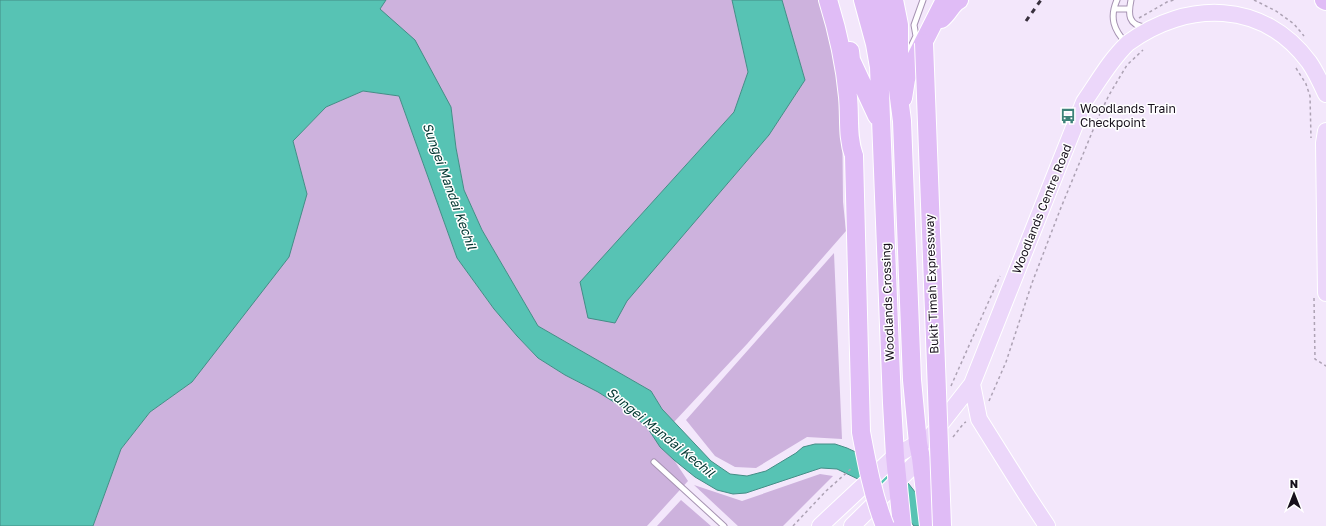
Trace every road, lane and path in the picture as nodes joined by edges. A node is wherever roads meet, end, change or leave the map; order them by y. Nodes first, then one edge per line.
1 (828, 0) edge
2 (836, 0) edge
3 (855, 0) edge
4 (863, 0) edge
5 (881, 0) edge
6 (894, 0) edge
7 (923, 0) edge
8 (938, 0) edge
9 (945, 0) edge
10 (959, 0) edge
11 (1117, 0) edge
12 (1131, 0) edge
13 (1174, 0) edge
14 (1114, 9) junction
15 (1130, 9) junction
16 (1132, 22) junction
17 (933, 23) junction
18 (1149, 27) junction
19 (924, 43) junction
20 (1127, 44) junction
21 (1144, 49) dead end
22 (851, 60) junction
23 (904, 61) dead end
24 (1295, 66) dead end
25 (900, 75) junction
26 (880, 80) junction
27 (1326, 94) edge
28 (902, 121) junction
29 (880, 123) junction
30 (1326, 131) edge
31 (853, 132) junction
32 (1311, 144) dead end
33 (1002, 272) dead end
34 (1320, 294) edge
35 (1326, 366) edge
36 (972, 384) junction
37 (949, 390) dead end
38 (979, 419) junction
39 (949, 442) dead end
40 (920, 451) junction
41 (895, 456) junction
42 (654, 462) dead end
43 (840, 477) dead end
44 (897, 481) junction
45 (857, 521) edge
46 (933, 524) edge
47 (821, 525) edge
48 (724, 526) edge
49 (793, 526) edge
50 (885, 526) edge
51 (902, 526) edge
52 (1047, 526) edge

1 - 31 highway
2 - 22 highway, Woodlands Crossing
3 - 26 highway, Woodlands Crossing
4 - 26 highway
5 - 25 highway, Woodlands Crossing
6 - 25 highway, Woodlands Crossing
7 - 23 lane
8 - 17 highway, Woodlands Crossing
9 - 17 highway, Woodlands Crossing
10 - 17 highway
11 - 14 lane
12 - 15 lane
13 - 16 path
14 - 15 lane
14 - 20 lane
15 - 16 lane
16 - 18 lane
17 - 19 highway, Woodlands Crossing
18 - 20 main road, Woodlands Centre Road
18 - 27 main road, Woodlands Centre Road
19 - 28 highway, Woodlands Crossing
19 - 46 highway, Bukit Timah Expressway, bridge
20 - 36 main road, Woodlands Centre Road
21 - 38 path
22 - 29 highway, Woodlands Crossing
22 - 31 highway
24 - 32 path
25 - 28 highway, Woodlands Crossing
26 - 29 highway, Woodlands Crossing
28 - 40 highway, Woodlands Crossing
29 - 41 highway, Woodlands Crossing
30 - 34 main road
31 - 50 highway, bridge
33 - 37 path
34 - 35 path
36 - 38 main road
36 - 40 main road, Woodlands Centre Road
38 - 39 path
38 - 52 main road
40 - 41 main road
40 - 44 main road
40 - 46 highway, Woodlands Crossing
41 - 44 highway, Woodlands Crossing
41 - 47 main road
42 - 48 lane
43 - 49 path
44 - 45 main road
44 - 51 highway, Woodlands Crossing

